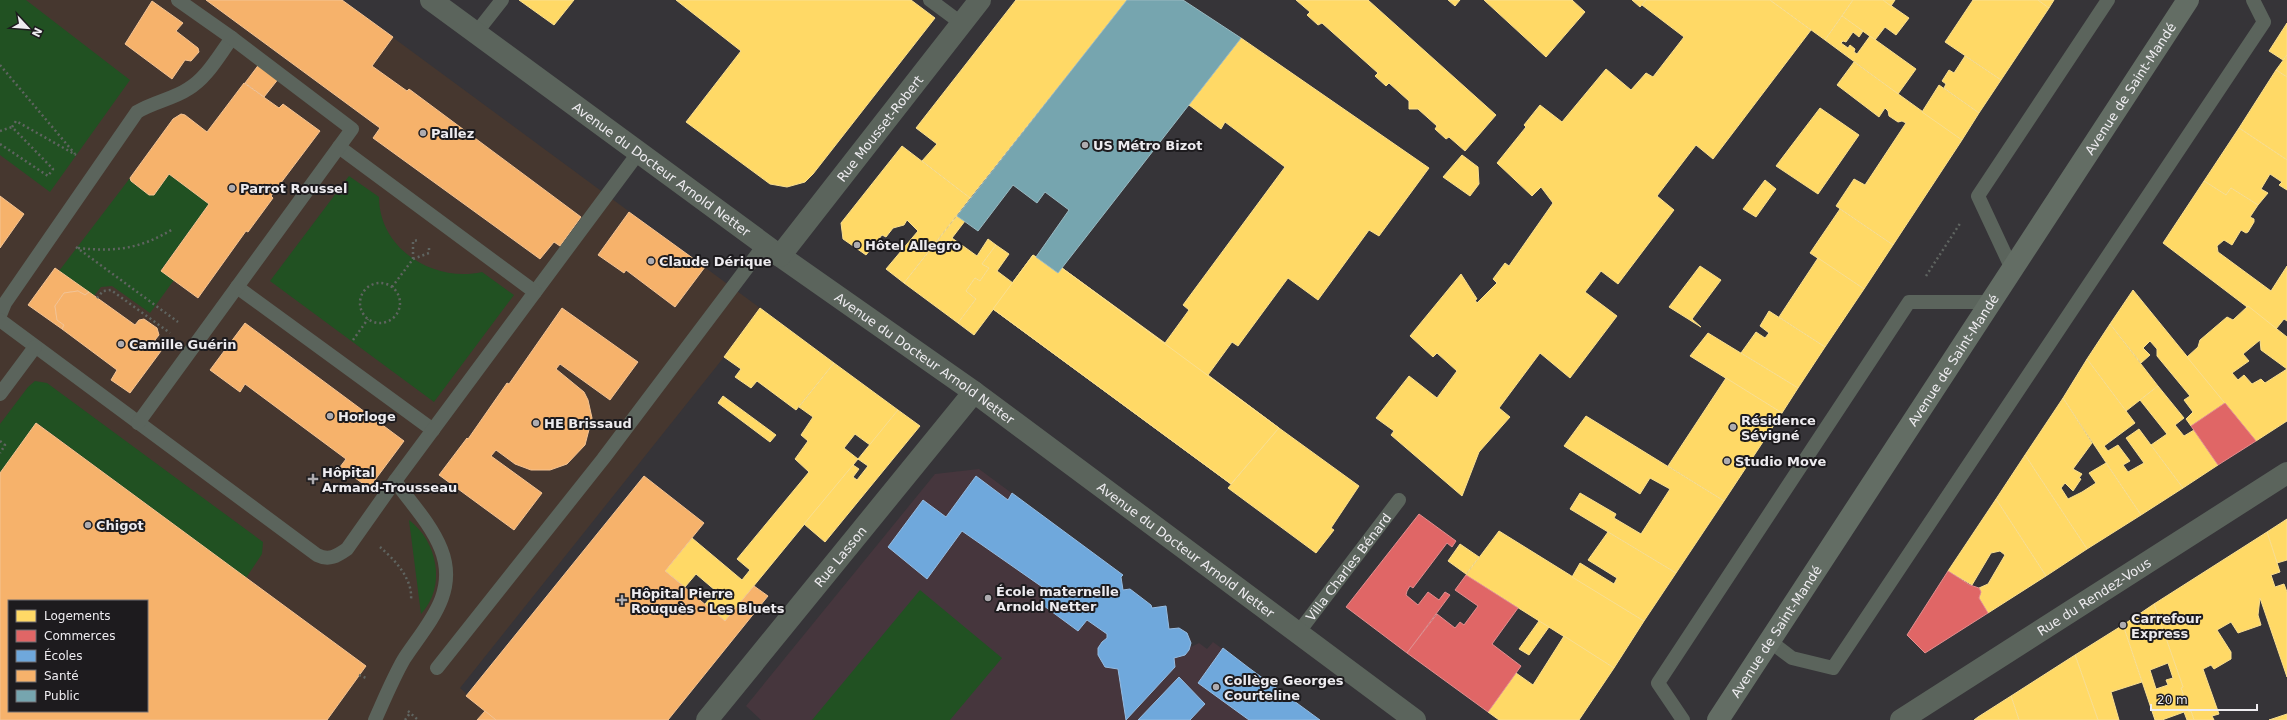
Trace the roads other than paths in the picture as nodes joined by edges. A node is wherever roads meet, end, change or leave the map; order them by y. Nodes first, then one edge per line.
1 (178, 0) edge
2 (431, 0) edge
3 (502, 0) edge
4 (930, 0) edge
5 (980, 0) edge
6 (2108, 0) edge
7 (2188, 0) edge
8 (2253, 0) edge
9 (961, 24) junction
10 (476, 34) junction
11 (232, 38) junction
12 (339, 147) junction
13 (639, 152) junction
14 (772, 250) junction
15 (2012, 269) junction
16 (237, 287) junction
17 (535, 292) junction
18 (1991, 302) junction
19 (0, 315) edge
20 (0, 320) edge
21 (35, 347) junction
22 (974, 392) junction
23 (0, 394) edge
24 (138, 423) junction
25 (433, 430) junction
26 (2287, 473) edge
27 (395, 481) junction
28 (1399, 500) dead end
29 (1298, 633) junction
30 (1771, 642) junction
31 (437, 668) dead end
32 (375, 720) edge
33 (707, 720) edge
34 (1415, 720) edge
35 (1683, 720) edge
36 (1718, 720) edge
37 (1901, 720) edge

1 - 11 lane
2 - 10 street, Avenue du Docteur Arnold Netter
3 - 10 lane
4 - 9 lane
5 - 9 street, Rue Mousset-Robert
6 - 15 lane
7 - 15 main road, Avenue de Saint-Mandé
8 - 30 lane
9 - 14 street, Rue Mousset-Robert
10 - 13 street, Avenue du Docteur Arnold Netter
11 - 12 lane
11 - 19 lane
12 - 16 lane
12 - 17 lane
13 - 14 street, Avenue du Docteur Arnold Netter
13 - 17 lane
14 - 22 street, Avenue du Docteur Arnold Netter
14 - 31 lane
15 - 18 main road, Avenue de Saint-Mandé
16 - 24 lane
16 - 25 lane
17 - 25 lane
18 - 30 main road, Avenue de Saint-Mandé
18 - 35 lane
20 - 21 lane
21 - 23 lane
21 - 24 lane
22 - 29 street, Avenue du Docteur Arnold Netter
22 - 33 street, Rue Lasson
24 - 27 lane
25 - 27 lane
26 - 37 street, Rue du Rendez-Vous
27 - 32 lane
28 - 29 lane, Villa Charles Bénard
29 - 34 street, Avenue du Docteur Arnold Netter
30 - 36 main road, Avenue de Saint-Mandé

